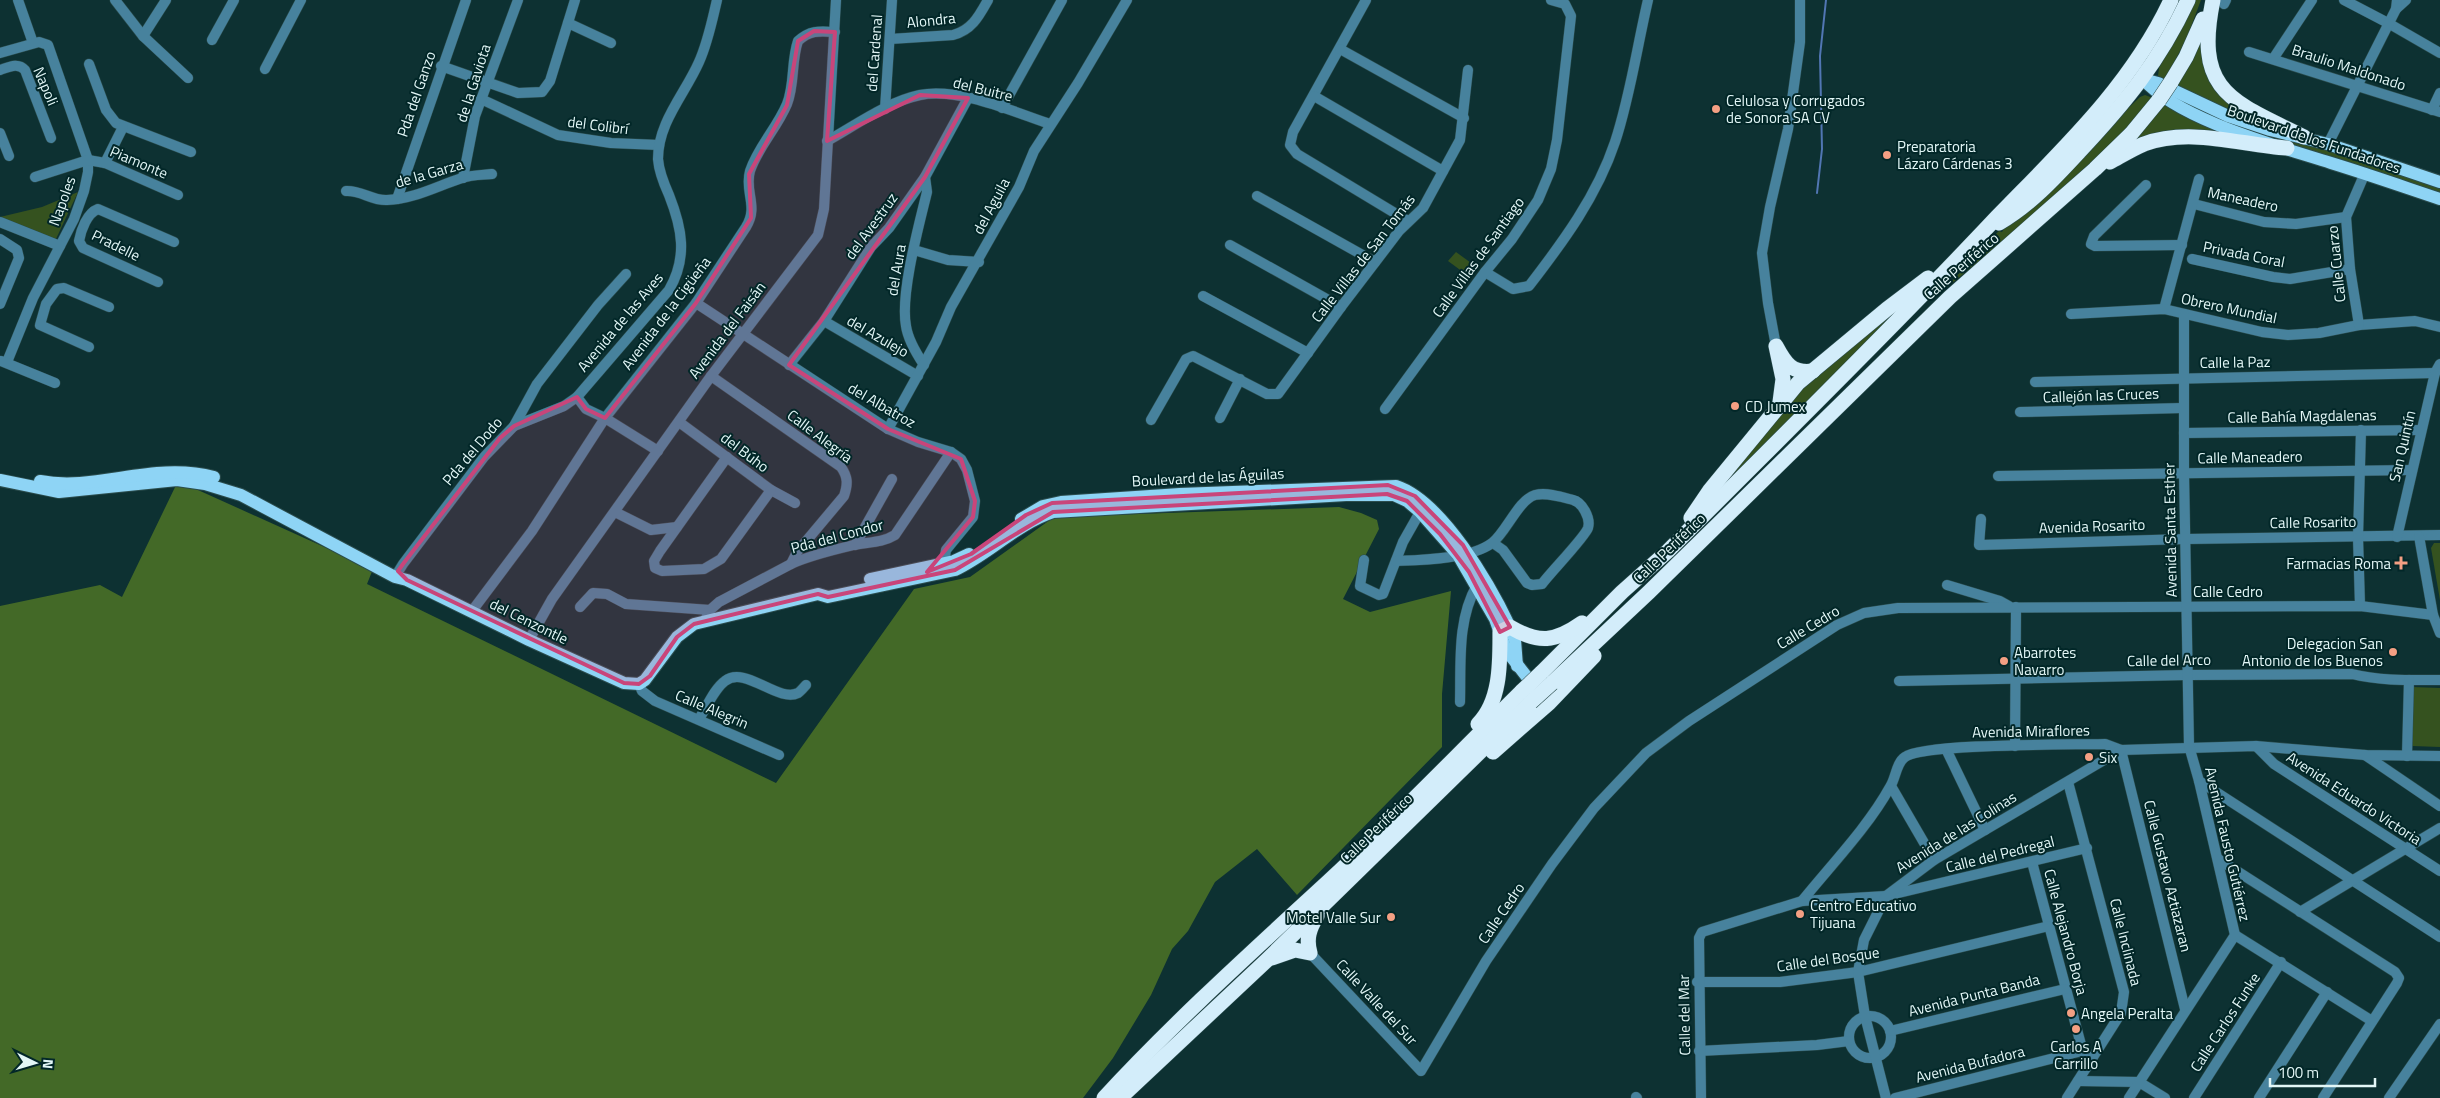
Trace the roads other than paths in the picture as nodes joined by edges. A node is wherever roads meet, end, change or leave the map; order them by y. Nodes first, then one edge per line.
1 (18, 0) edge
2 (115, 0) edge
3 (166, 0) edge
4 (234, 0) edge
5 (302, 0) edge
6 (466, 0) edge
7 (518, 0) edge
8 (575, 0) edge
9 (717, 0) edge
10 (836, 0) edge
11 (892, 0) edge
12 (988, 0) edge
13 (1062, 0) edge
14 (1127, 0) edge
15 (1366, 0) edge
16 (1552, 0) edge
17 (1648, 0) edge
18 (1800, 0) edge
19 (2171, 0) edge
20 (2188, 0) edge
21 (2312, 0) edge
22 (2344, 0) edge
23 (2406, 0) edge
24 (2218, 1) edge
25 (2396, 5) edge
26 (2388, 22) junction
27 (568, 23) junction
28 (835, 32) junction
29 (143, 36) junction
30 (890, 39) junction
31 (212, 40) dead end
32 (33, 43) junction
33 (611, 43) dead end
34 (1340, 49) junction
35 (2249, 52) dead end
36 (2440, 53) edge
37 (0, 54) edge
38 (2273, 59) junction
39 (89, 64) dead end
40 (442, 66) junction
41 (265, 69) dead end
42 (0, 70) edge
43 (1468, 70) dead end
44 (188, 78) dead end
45 (2144, 79) junction
46 (487, 82) junction
47 (2357, 85) junction
48 (2440, 93) edge
49 (1314, 96) junction
50 (968, 98) junction
51 (481, 99) junction
52 (1002, 108) junction
53 (885, 109) junction
54 (2436, 111) edge
55 (1464, 118) junction
56 (1050, 124) junction
57 (123, 127) junction
58 (0, 133) edge
59 (2304, 137) junction
60 (51, 138) dead end
61 (827, 140) junction
62 (2328, 144) junction
63 (660, 145) junction
64 (2287, 148) junction
65 (192, 152) dead end
66 (9, 156) dead end
67 (88, 160) junction
68 (105, 163) junction
69 (2095, 169) junction
70 (1443, 171) junction
71 (2365, 173) junction
72 (492, 174) dead end
73 (36, 177) dead end
74 (925, 177) junction
75 (463, 178) junction
76 (2199, 179) dead end
77 (2440, 182) edge
78 (2146, 185) dead end
79 (346, 191) dead end
80 (178, 195) dead end
81 (1257, 196) dead end
82 (397, 199) junction
83 (2440, 199) edge
84 (2194, 204) junction
85 (2346, 217) junction
86 (74, 219) junction
87 (1408, 221) junction
88 (0, 222) edge
89 (85, 224) junction
90 (10, 226) junction
91 (1984, 231) junction
92 (3, 240) edge
93 (174, 242) dead end
94 (2182, 245) junction
95 (60, 246) junction
96 (1230, 246) dead end
97 (1970, 247) junction
98 (914, 250) junction
99 (2192, 259) dead end
100 (978, 262) junction
101 (1374, 262) junction
102 (2350, 270) junction
103 (1485, 272) junction
104 (626, 274) dead end
105 (158, 282) dead end
106 (1203, 296) dead end
107 (33, 298) junction
108 (696, 302) junction
109 (0, 304) edge
110 (46, 304) junction
111 (109, 307) dead end
112 (1340, 307) junction
113 (2164, 309) junction
114 (2071, 314) dead end
115 (2184, 314) junction
116 (824, 322) junction
117 (2359, 325) junction
118 (2440, 327) edge
119 (743, 334) junction
120 (1776, 346) junction
121 (90, 347) dead end
122 (1308, 353) junction
123 (3, 361) edge
124 (2440, 364) edge
125 (789, 365) junction
126 (924, 365) junction
127 (1812, 371) junction
128 (2435, 374) junction
129 (711, 376) junction
130 (918, 376) junction
131 (2184, 378) junction
132 (1240, 379) junction
133 (2035, 382) dead end
134 (55, 383) dead end
135 (577, 397) junction
136 (1778, 407) junction
137 (2183, 408) junction
138 (1386, 409) dead end
139 (2020, 412) dead end
140 (605, 418) junction
141 (1220, 418) dead end
142 (1151, 420) dead end
143 (679, 422) junction
144 (514, 426) junction
145 (888, 429) junction
146 (2361, 430) junction
147 (2421, 430) junction
148 (2184, 433) junction
149 (658, 451) junction
150 (950, 452) junction
151 (727, 457) junction
152 (2412, 470) junction
153 (0, 471) edge
154 (2359, 471) junction
155 (2184, 472) junction
156 (1998, 476) dead end
157 (892, 479) dead end
158 (0, 480) edge
159 (771, 490) junction
160 (243, 492) junction
161 (795, 503) dead end
162 (616, 512) junction
163 (1420, 512) junction
164 (1982, 519) dead end
165 (677, 527) junction
166 (2440, 535) edge
167 (2419, 536) junction
168 (2358, 537) junction
169 (2397, 537) junction
170 (2186, 539) junction
171 (1492, 543) junction
172 (855, 545) junction
173 (1668, 551) junction
174 (1464, 554) junction
175 (1364, 560) dead end
176 (1396, 561) junction
177 (944, 563) junction
178 (791, 564) junction
179 (400, 576) junction
180 (1947, 584) dead end
181 (1477, 585) junction
182 (1622, 592) junction
183 (1649, 592) junction
184 (818, 594) junction
185 (2187, 606) junction
186 (2360, 606) junction
187 (580, 607) dead end
188 (2013, 607) junction
189 (472, 611) junction
190 (708, 615) junction
191 (2433, 615) junction
192 (1505, 629) junction
193 (2440, 633) edge
194 (529, 640) junction
195 (2188, 675) junction
196 (1546, 678) junction
197 (2016, 679) junction
198 (2409, 680) junction
199 (2440, 680) edge
200 (1899, 681) dead end
201 (639, 684) junction
202 (806, 685) dead end
203 (1527, 697) junction
204 (1460, 702) dead end
205 (1549, 703) junction
206 (699, 719) junction
207 (2015, 746) junction
208 (2189, 746) junction
209 (2256, 746) junction
210 (1946, 748) junction
211 (2122, 750) junction
212 (779, 755) dead end
213 (2364, 755) junction
214 (2407, 756) junction
215 (2440, 756) edge
216 (1454, 758) junction
217 (2199, 781) junction
218 (2068, 782) junction
219 (1891, 786) junction
220 (1434, 795) junction
221 (2440, 806) edge
222 (2440, 828) edge
223 (1986, 830) junction
224 (2087, 848) junction
225 (2405, 849) junction
226 (2218, 859) junction
227 (1934, 860) junction
228 (2032, 862) junction
229 (2440, 871) edge
230 (2354, 880) junction
231 (1886, 896) junction
232 (1327, 900) junction
233 (1802, 901) junction
234 (2300, 912) junction
235 (2049, 926) junction
236 (2234, 935) junction
237 (2440, 937) edge
238 (1310, 953) junction
239 (1266, 961) junction
240 (2281, 962) junction
241 (1858, 972) junction
242 (1698, 982) junction
243 (2065, 989) junction
244 (2327, 992) junction
245 (2185, 1010) junction
246 (1864, 1016) junction
247 (2372, 1021) junction
248 (2440, 1024) edge
249 (1890, 1031) junction
250 (1849, 1041) junction
251 (1700, 1051) junction
252 (2082, 1051) junction
253 (1875, 1057) junction
254 (2087, 1067) junction
255 (1422, 1071) joint
256 (2078, 1081) junction
257 (2139, 1082) junction
258 (1104, 1098) edge
259 (1120, 1098) edge
260 (1701, 1098) edge
261 (1886, 1098) edge
262 (1895, 1098) edge
263 (2067, 1098) edge
264 (2129, 1098) edge
265 (2165, 1098) edge
266 (2194, 1098) edge
267 (2259, 1098) edge
268 (2323, 1098) edge
269 (2389, 1098) edge

1 - 32 street
2 - 29 street
3 - 29 street
4 - 31 street
5 - 41 street
6 - 40 street, Pda del Ganzo
7 - 46 street, de la Gaviota
8 - 27 street
9 - 63 street, Avenida de las Aves
10 - 28 street, Avenida del Faisán
11 - 30 street, del Cardenal
12 - 30 street, Alondra
13 - 52 street
14 - 56 street, del Aguila
15 - 34 street
16 - 103 street, Calle Villas de Santiago
17 - 103 street
18 - 120 street
19 - 91 highway, Calle Periférico
20 - 45 highway
21 - 38 street
22 - 26 street
23 - 25 street
24 - 59 highway
24 - 69 highway, Calle Periférico, bridge
25 - 26 street
26 - 36 street
26 - 47 street
27 - 33 street
27 - 46 street
28 - 61 street, Avenida del Faisán
28 - 108 street, Avenida de la Cigüeña
29 - 44 street
30 - 53 street, del Cardenal
32 - 37 street
32 - 67 street, Napoles
34 - 49 street
34 - 55 street
35 - 38 street, Braulio Maldonado
38 - 47 street, Braulio Maldonado
39 - 57 street
40 - 46 street
40 - 82 street, Pda del Ganzo
42 - 60 street, Napoli
43 - 55 street, Calle Villas de San Tomás
45 - 59 main road, Boulevard de los Fundadores
45 - 64 main road, Boulevard de los Fundadores
45 - 91 highway
46 - 51 street, de la Gaviota
47 - 54 street, Braulio Maldonado
47 - 62 street
48 - 54 street
49 - 70 street
49 - 87 street
50 - 52 street, del Buitre
50 - 53 street, del Buitre
50 - 74 street, del Avestruz
51 - 63 street, del Colibrí
51 - 75 street, de la Gaviota
52 - 56 street, del Buitre
53 - 61 street, del Buitre
55 - 70 street, Calle Villas de San Tomás
56 - 100 street, del Aguila
57 - 65 street
57 - 68 street
58 - 66 street
59 - 62 main road, Boulevard de los Fundadores
61 - 119 street, Avenida del Faisán
62 - 77 main road, Boulevard de los Fundadores
63 - 135 street, Avenida de las Aves
64 - 69 highway
64 - 71 main road, Boulevard de los Fundadores
67 - 68 street, Piamonte
67 - 73 street
67 - 86 street, Napoles
68 - 80 street, Piamonte
69 - 183 highway, Calle Periférico
70 - 87 street, Calle Villas de San Tomás
71 - 83 main road, Boulevard de los Fundadores
71 - 85 street, Calle Cuarzo
72 - 75 street, de la Garza
74 - 98 street, del Aura
74 - 116 street, del Avestruz
75 - 82 street, de la Garza
76 - 84 street
78 - 94 street
79 - 82 street, de la Garza
81 - 101 street
84 - 85 street, Maneadero
84 - 94 street
85 - 102 street, Calle Cuarzo
86 - 89 street
86 - 95 street, Napoles
87 - 101 street, Calle Villas de San Tomás
88 - 90 street
89 - 93 street
89 - 105 street, Pradelle
90 - 92 street
90 - 95 street
91 - 97 highway, Calle Periférico
92 - 109 street
94 - 113 street
95 - 107 street, Napoles
96 - 112 street
97 - 127 highway
97 - 173 highway, Calle Periférico
98 - 100 street
98 - 126 street, del Aura
99 - 102 street, Privada Coral
100 - 126 street, del Aguila
101 - 112 street, Calle Villas de San Tomás
102 - 117 street, Calle Cuarzo
103 - 138 street, Calle Villas de Santiago
104 - 144 street, Pda del Dodo
106 - 122 street
107 - 110 street
107 - 123 street, Napoles
108 - 119 street, del Albatroz
108 - 140 street, Avenida de la Cigüeña
110 - 111 street
110 - 121 street
112 - 122 street, Calle Villas de San Tomás
113 - 114 street, Obrero Mundial
113 - 115 street, Obrero Mundial
115 - 117 street, Obrero Mundial
115 - 131 street, Avenida Santa Esther
116 - 125 street, del Avestruz
116 - 130 street, del Azulejo
117 - 118 street, Obrero Mundial
119 - 125 street, del Albatroz
119 - 129 street, Avenida del Faisán
120 - 127 highway
120 - 136 highway
122 - 132 street, Calle Villas de San Tomás
123 - 134 street
124 - 128 street, San Quintín
125 - 145 street, del Albatroz
126 - 130 street, del Aguila
127 - 136 highway
128 - 131 street, Calle la Paz
128 - 147 street, San Quintín
129 - 143 street, Avenida del Faisán
129 - 178 street, Calle Alegría
130 - 145 street, del Aguila
131 - 133 street, Calle la Paz
131 - 137 street, Avenida Santa Esther
132 - 141 street
132 - 142 street
135 - 140 street
135 - 144 street, Avenida de las Aves
136 - 173 highway
137 - 139 street, Callejón las Cruces
137 - 148 street, Avenida Santa Esther
140 - 149 street
140 - 189 street, Avenida de la Cigüeña
143 - 149 street, Avenida del Faisán
143 - 151 street, del Búho
144 - 179 street, Pda del Dodo
145 - 150 street, del Albatroz
146 - 147 street, Calle Bahía Magdalenas
146 - 148 street, Calle Bahía Magdalenas
146 - 154 street
147 - 152 street, San Quintín
148 - 155 street, Avenida Santa Esther
149 - 162 street, Avenida del Faisán
150 - 172 street, Pda del Condor
150 - 177 street, del Albatroz
151 - 159 street, del Búho
151 - 165 street
152 - 154 street, Calle Maneadero
152 - 169 street, San Quintín
153 - 160 main road
154 - 155 street, Calle Maneadero
154 - 168 street
155 - 156 street, Calle Maneadero
155 - 170 street, Avenida Santa Esther
157 - 172 street
158 - 160 main road
159 - 161 street, del Búho
159 - 165 street
160 - 179 main road, del Cenzontle
162 - 165 street
162 - 194 street, Avenida del Faisán
163 - 174 main road, Boulevard de las Águilas
163 - 176 street
163 - 184 main road, Boulevard de las Águilas
164 - 170 street, Avenida Rosarito
166 - 167 street, Calle Rosarito
167 - 169 street, Calle Rosarito
167 - 191 street
168 - 169 street, Calle Rosarito
168 - 170 street, Calle Rosarito
168 - 186 street
170 - 185 street, Avenida Santa Esther
171 - 171 street
171 - 174 street
172 - 178 street, Pda del Condor
173 - 182 highway, Calle Periférico
174 - 176 street
174 - 177 main road, Boulevard de las Águilas
174 - 181 main road, Boulevard de las Águilas
174 - 192 main road, Boulevard de las Águilas
175 - 176 street
177 - 184 main road, Boulevard de las Águilas
178 - 190 street, Pda del Condor
179 - 189 main road, del Cenzontle
180 - 188 street
181 - 192 main road, Boulevard de las Águilas
181 - 204 street
182 - 192 highway
182 - 196 highway, Calle Periférico
183 - 196 highway, Calle Periférico
183 - 205 highway
184 - 190 main road, Boulevard de las Águilas
185 - 186 street, Calle Cedro
185 - 188 street, Calle Cedro
185 - 195 street, Avenida Santa Esther
186 - 191 street, Calle Cedro
187 - 190 street
188 - 197 street
188 - 255 street, Calle Cedro
189 - 194 main road, del Cenzontle
190 - 201 main road, Boulevard de las Águilas
191 - 193 street
192 - 205 main road, Boulevard de las Águilas
192 - 216 highway
194 - 201 main road, del Cenzontle
195 - 197 street, Calle del Arco
195 - 198 street, Calle del Arco
195 - 208 street, Avenida Santa Esther
196 - 203 highway, Calle Periférico, bridge
197 - 200 street, Calle del Arco
197 - 207 street
198 - 199 street, Calle del Arco
198 - 214 street
201 - 206 street, Calle Alegrin
202 - 206 street
203 - 216 highway, Calle Periférico
203 - 220 highway, Calle Periférico
205 - 220 highway
206 - 212 street, Calle Alegrin
207 - 210 street, Avenida Miraflores
207 - 211 street, Avenida Miraflores
208 - 209 street, Avenida Miraflores
208 - 211 street, Avenida Miraflores
208 - 217 street, Avenida Fausto Gutiérrez
209 - 213 street, Avenida Miraflores
209 - 225 street, Avenida Eduardo Victoria
210 - 219 street, Avenida Miraflores
210 - 223 street
211 - 218 street, Avenida de las Colinas
211 - 245 street, Calle Gustavo Aztiazaran
213 - 214 street, Avenida Miraflores
213 - 221 street
214 - 215 street, Avenida Miraflores
216 - 258 highway, Calle Periférico
217 - 226 street, Avenida Fausto Gutiérrez
217 - 230 street
218 - 223 street, Avenida de las Colinas
218 - 224 street, Calle Inclinada
219 - 227 street
219 - 233 street, Avenida Miraflores
220 - 232 highway, Calle Periférico
222 - 225 street
223 - 227 street, Avenida de las Colinas
224 - 228 street, Calle del Pedregal
224 - 254 street, Calle Inclinada
225 - 229 street, Avenida Eduardo Victoria
225 - 230 street
226 - 234 street
226 - 236 street, Avenida Fausto Gutiérrez
227 - 231 street, Avenida de las Colinas
228 - 231 street, Calle del Pedregal
228 - 235 street, Calle Alejandro Borja
230 - 234 street
230 - 237 street
231 - 233 street, Calle del Pedregal
231 - 241 street, Avenida de las Colinas
232 - 238 highway
232 - 239 highway, Calle Periférico
233 - 242 street, Calle del Mar
234 - 247 street
235 - 241 street, Calle del Bosque
235 - 243 street, Calle Alejandro Borja
236 - 240 street
236 - 245 street, Avenida Fausto Gutiérrez
238 - 239 highway
238 - 255 street, Calle Valle del Sur
239 - 259 highway, Calle Periférico
240 - 244 street
240 - 266 street, Calle Carlos Funke
241 - 242 street, Calle del Bosque
241 - 246 street, Avenida de las Colinas
242 - 251 street, Calle del Mar
243 - 249 street, Avenida Punta Banda
243 - 252 street, Calle Alejandro Borja
244 - 247 street
244 - 267 street
245 - 257 street, Avenida Fausto Gutiérrez
246 - 249 street
246 - 250 street
246 - 253 street, Avenida de las Colinas
247 - 268 street
248 - 269 street
249 - 253 street
250 - 251 street
250 - 253 street
251 - 260 street, Calle del Mar
252 - 254 street, Calle Alejandro Borja
252 - 262 street, Avenida Bufadora
253 - 261 street, Avenida de las Colinas
254 - 256 street, Calle Inclinada
256 - 257 street
256 - 263 street, Calle Inclinada
257 - 264 street, Avenida Fausto Gutiérrez
257 - 265 street

